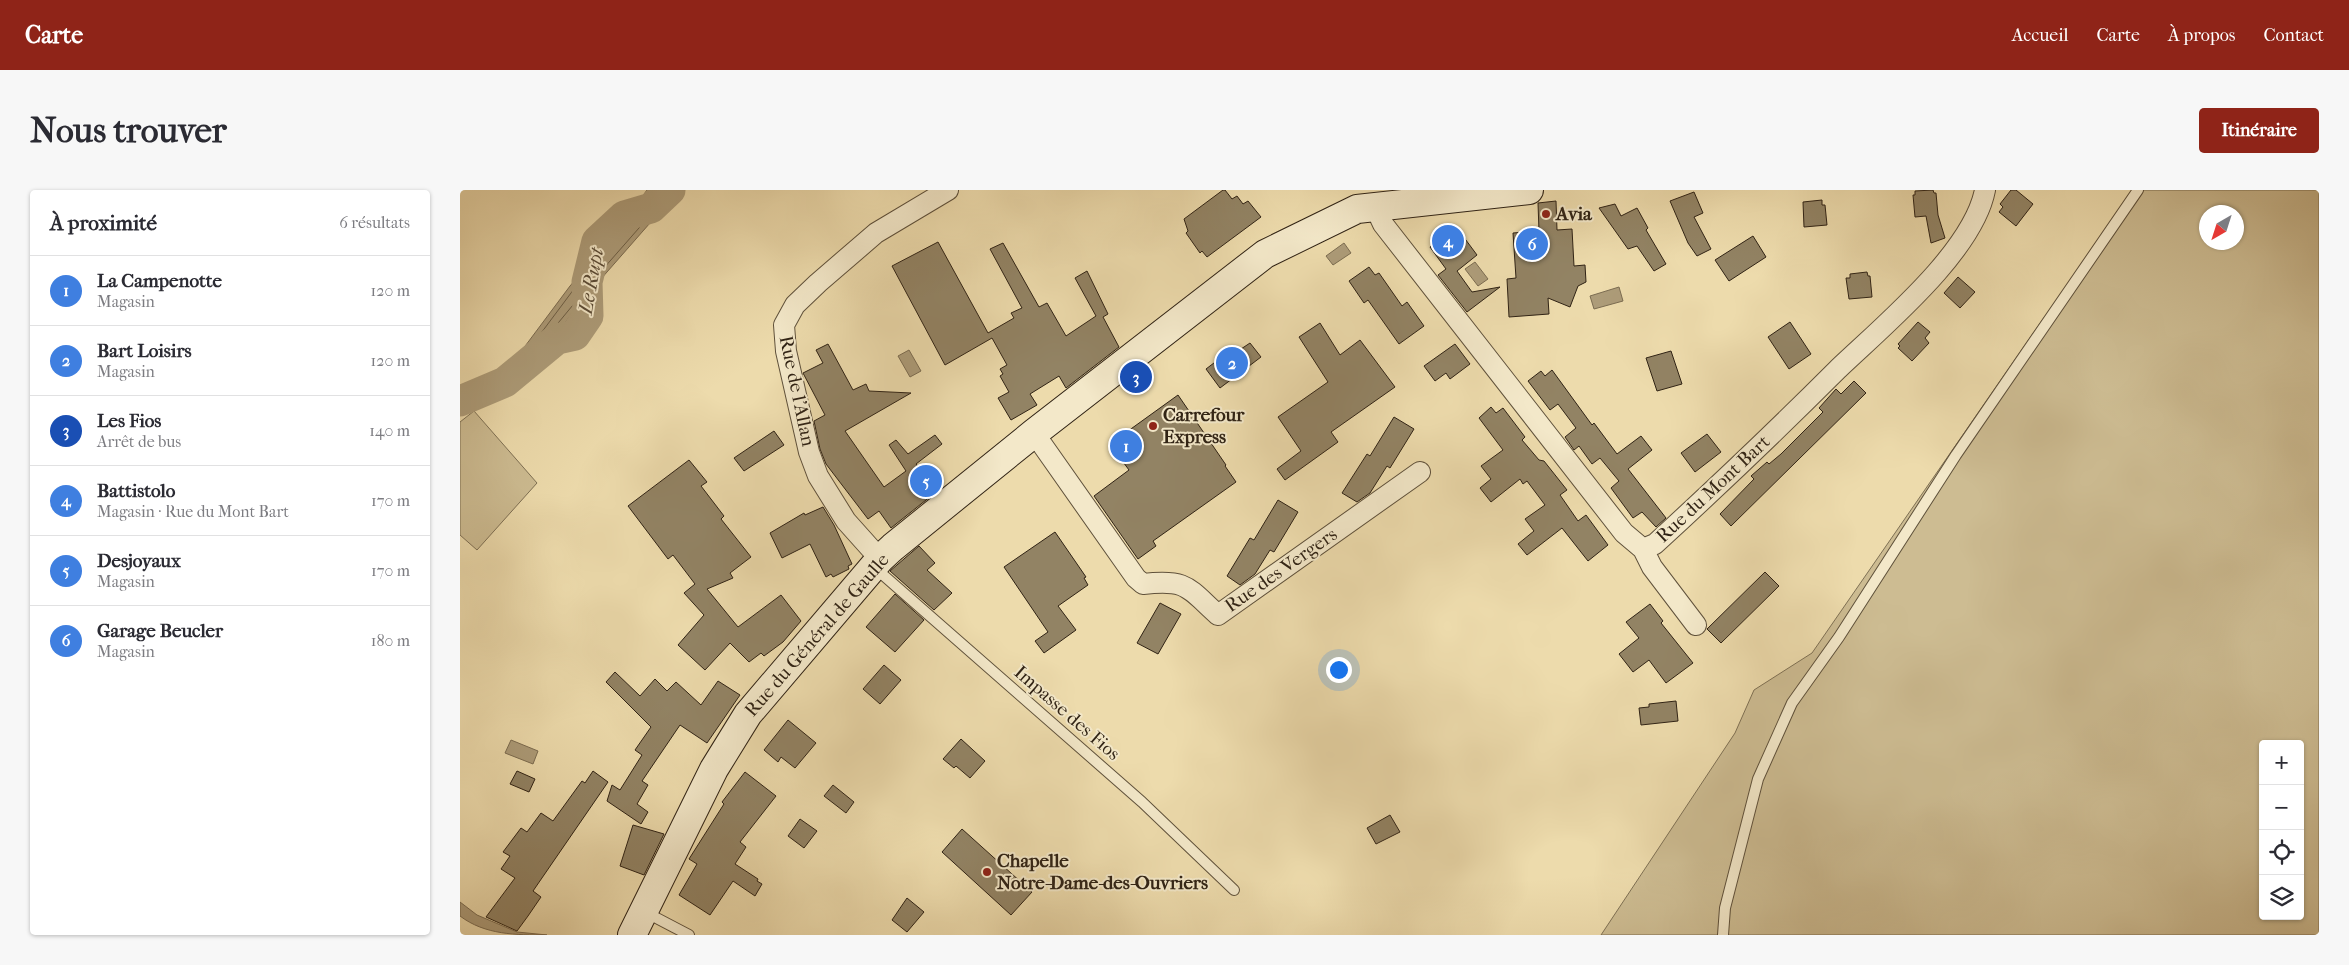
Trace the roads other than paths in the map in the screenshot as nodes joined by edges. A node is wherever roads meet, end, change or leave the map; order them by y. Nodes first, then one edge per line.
1 (948, 190) edge
2 (1529, 190) edge
3 (1985, 190) edge
4 (2138, 190) edge
5 (1375, 206) junction
6 (1034, 433) junction
7 (1420, 472) dead end
8 (1643, 549) junction
9 (877, 563) junction
10 (1696, 625) dead end
11 (1234, 890) dead end
12 (643, 911) junction
13 (632, 935) edge
14 (689, 935) edge
15 (1723, 935) edge

1 - 9 street, Rue de l'Allan
2 - 5 main road, Rue du Général de Gaulle
3 - 8 street, Rue du Mont Bart
4 - 15 lane
5 - 6 main road, Rue du Général de Gaulle
5 - 8 street, Rue du Mont Bart
6 - 7 street, Rue des Vergers
6 - 9 main road, Rue du Général de Gaulle
8 - 10 street
9 - 11 lane, Impasse des Fios
9 - 12 main road, Rue du Général de Gaulle
12 - 13 main road, Rue du Général de Gaulle
12 - 14 lane

